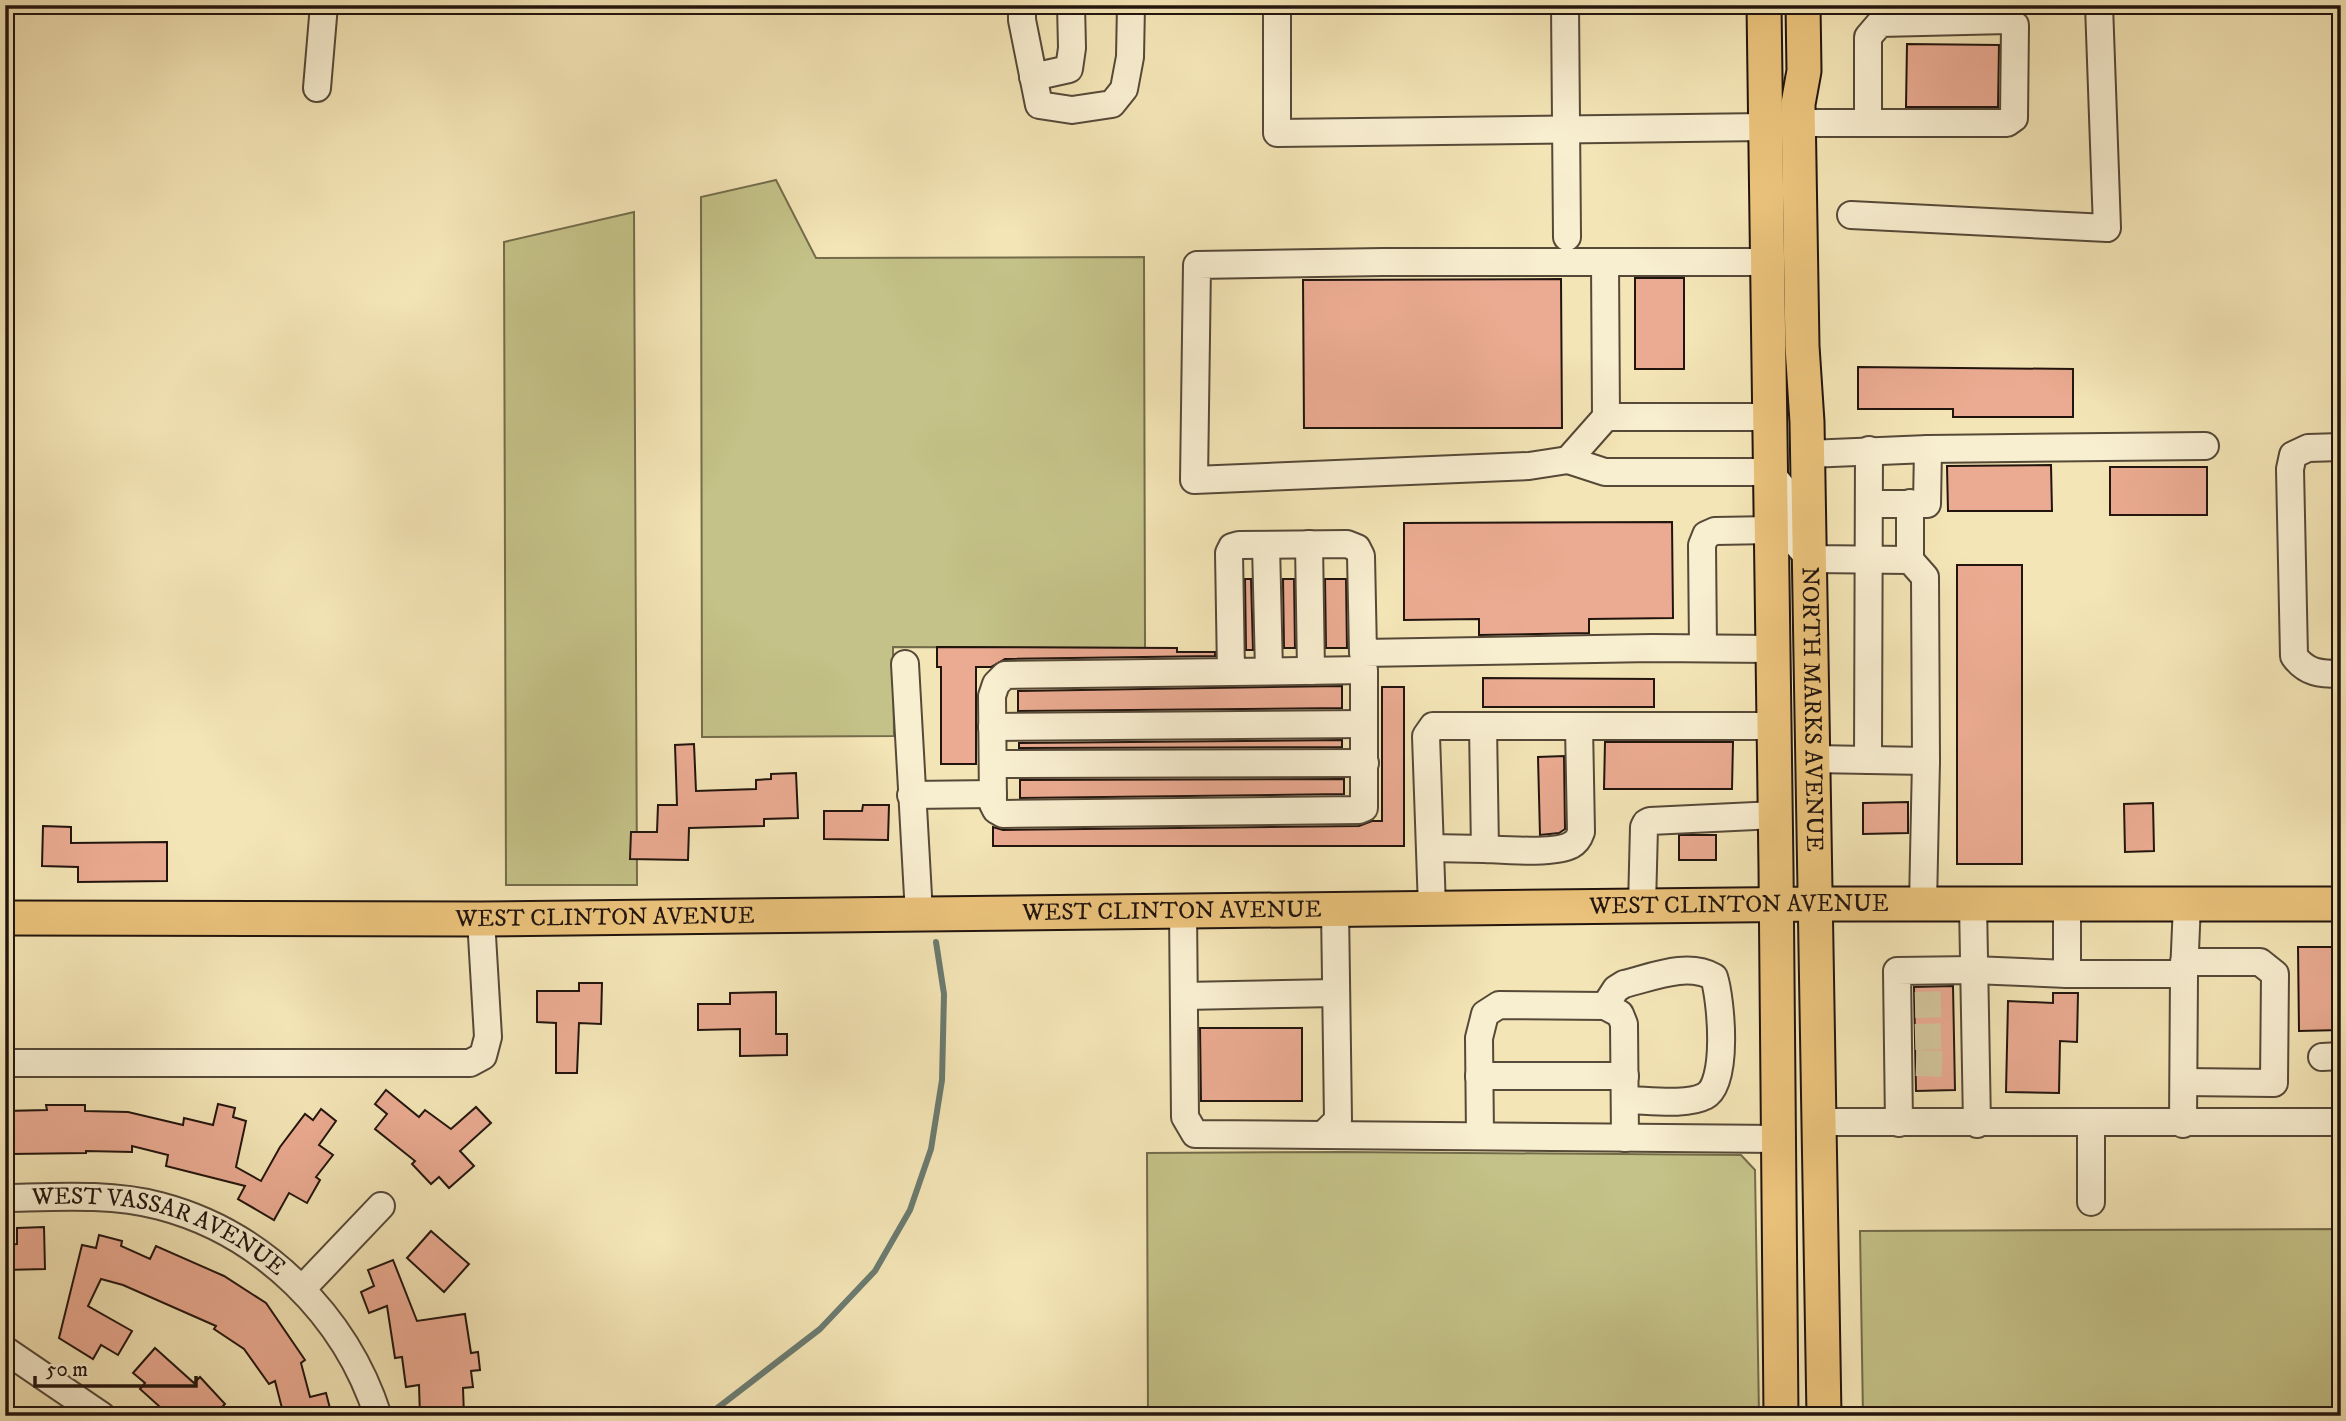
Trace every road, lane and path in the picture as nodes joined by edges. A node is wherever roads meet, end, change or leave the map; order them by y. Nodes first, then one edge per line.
1 (324, 5) edge
2 (1022, 5) edge
3 (1071, 5) edge
4 (1131, 5) edge
5 (1277, 5) edge
6 (1564, 5) edge
7 (1764, 5) edge
8 (1778, 5) edge
9 (1803, 5) edge
10 (2099, 5) edge
11 (1033, 77) junction
12 (317, 88) dead end
13 (1798, 114) junction
14 (1868, 123) junction
15 (1766, 127) junction
16 (1566, 129) junction
17 (1852, 215) dead end
18 (1567, 237) dead end
19 (1605, 262) junction
20 (1768, 262) junction
21 (1606, 417) junction
22 (1770, 417) junction
23 (2205, 446) dead end
24 (2341, 447) edge
25 (1928, 449) junction
26 (1869, 450) junction
27 (1808, 454) junction
28 (1568, 460) junction
29 (1770, 472) junction
30 (1910, 503) junction
31 (1870, 504) junction
32 (1772, 530) junction
33 (1309, 544) junction
34 (1266, 545) junction
35 (1810, 559) junction
36 (1870, 559) junction
37 (1910, 560) junction
38 (1703, 648) junction
39 (1773, 649) junction
40 (1364, 662) junction
41 (905, 664) dead end
42 (1269, 671) junction
43 (1311, 671) junction
44 (1231, 672) junction
45 (2341, 674) edge
46 (1364, 724) junction
47 (1483, 726) junction
48 (1579, 726) junction
49 (1774, 726) junction
50 (992, 727) junction
51 (1812, 759) junction
52 (1868, 760) junction
53 (1926, 761) junction
54 (1365, 763) junction
55 (993, 764) junction
56 (993, 794) junction
57 (911, 795) junction
58 (1776, 815) junction
59 (1430, 848) junction
60 (1485, 849) junction
61 (1777, 904) junction
62 (1815, 904) junction
63 (1923, 904) junction
64 (1973, 904) junction
65 (2067, 904) junction
66 (2186, 904) junction
67 (2341, 904) edge
68 (1642, 906) junction
69 (1432, 908) junction
70 (1335, 909) junction
71 (1183, 911) junction
72 (919, 914) junction
73 (5, 918) edge
74 (481, 919) junction
75 (2185, 968) junction
76 (1973, 971) junction
77 (2067, 974) junction
78 (1336, 993) junction
79 (1184, 996) junction
80 (1605, 1006) junction
81 (5, 1063) edge
82 (1479, 1076) junction
83 (2184, 1082) junction
84 (1625, 1088) junction
85 (1819, 1122) junction
86 (2341, 1122) edge
87 (1899, 1123) junction
88 (1978, 1124) junction
89 (2091, 1124) junction
90 (2183, 1124) junction
91 (1323, 1135) junction
92 (1480, 1136) junction
93 (1625, 1138) junction
94 (1779, 1139) junction
95 (5, 1198) edge
96 (2091, 1202) dead end
97 (381, 1206) dead end
98 (302, 1289) junction
99 (6, 1351) edge
100 (102, 1416) edge
101 (378, 1416) edge
102 (1780, 1416) edge
103 (1825, 1416) edge

1 - 12 street
2 - 11 street
3 - 11 street
4 - 11 street
5 - 16 street
6 - 16 street
7 - 15 main road, NORTH MARKS AVENUE
8 - 13 main road
9 - 13 main road, NORTH MARKS AVENUE
10 - 17 street
13 - 14 street
13 - 27 main road, NORTH MARKS AVENUE
14 - 14 street
15 - 16 street
15 - 20 main road, NORTH MARKS AVENUE
16 - 18 street
19 - 20 street
19 - 21 street
19 - 28 street
20 - 22 main road, NORTH MARKS AVENUE
21 - 22 street
21 - 28 street
22 - 29 main road, NORTH MARKS AVENUE
23 - 25 street
24 - 45 street
25 - 26 street
25 - 30 street
26 - 27 street
26 - 31 street
27 - 35 main road, NORTH MARKS AVENUE
28 - 29 street
29 - 32 main road, NORTH MARKS AVENUE
29 - 35 street
30 - 31 street
30 - 37 street
31 - 36 street
32 - 38 street
32 - 39 main road, NORTH MARKS AVENUE
33 - 34 street
33 - 40 street
33 - 43 street
34 - 42 street
34 - 44 street
35 - 36 street
35 - 51 main road, NORTH MARKS AVENUE
36 - 37 street
36 - 52 street
37 - 53 street
38 - 39 street
38 - 40 street
39 - 49 main road, NORTH MARKS AVENUE
40 - 43 street
40 - 46 street
41 - 57 street
42 - 43 street
42 - 44 street
44 - 50 street
46 - 50 street
46 - 54 street
47 - 48 street
47 - 59 street
47 - 60 street
48 - 49 street
48 - 60 street
49 - 58 main road, NORTH MARKS AVENUE
50 - 55 street
51 - 52 street
51 - 62 main road, NORTH MARKS AVENUE
52 - 53 street
53 - 63 street
54 - 55 street
54 - 56 street
55 - 56 street
56 - 57 street
57 - 72 street
58 - 61 main road, NORTH MARKS AVENUE
58 - 68 street
59 - 60 street
59 - 69 street
61 - 62 main road, WEST CLINTON AVENUE
61 - 68 main road, WEST CLINTON AVENUE
61 - 94 main road, NORTH MARKS AVENUE
62 - 63 main road, WEST CLINTON AVENUE
62 - 85 main road, NORTH MARKS AVENUE
63 - 64 main road, WEST CLINTON AVENUE
64 - 65 main road, WEST CLINTON AVENUE
64 - 76 street
65 - 66 main road, WEST CLINTON AVENUE
65 - 77 street
66 - 67 main road, WEST CLINTON AVENUE
66 - 75 street
68 - 69 main road, WEST CLINTON AVENUE
69 - 70 main road, WEST CLINTON AVENUE
70 - 71 main road, WEST CLINTON AVENUE
70 - 78 street
71 - 72 main road, WEST CLINTON AVENUE
71 - 79 street
72 - 74 main road, WEST CLINTON AVENUE
73 - 74 main road, WEST CLINTON AVENUE
74 - 81 street
75 - 77 street
75 - 83 street
75 - 83 street
76 - 77 street
76 - 87 street
76 - 88 street
78 - 79 street
78 - 91 street
79 - 91 street
80 - 82 street
80 - 84 street
80 - 84 street
82 - 84 street
82 - 92 street
83 - 90 street
84 - 93 street
85 - 87 street
85 - 103 main road, NORTH MARKS AVENUE
86 - 90 street
87 - 88 street
88 - 89 street
89 - 90 street
89 - 96 street
91 - 92 street
92 - 93 street
93 - 94 street
94 - 102 main road, NORTH MARKS AVENUE
95 - 98 street, WEST VASSAR AVENUE
97 - 98 street
98 - 101 street, WEST VASSAR AVENUE
99 - 100 street

